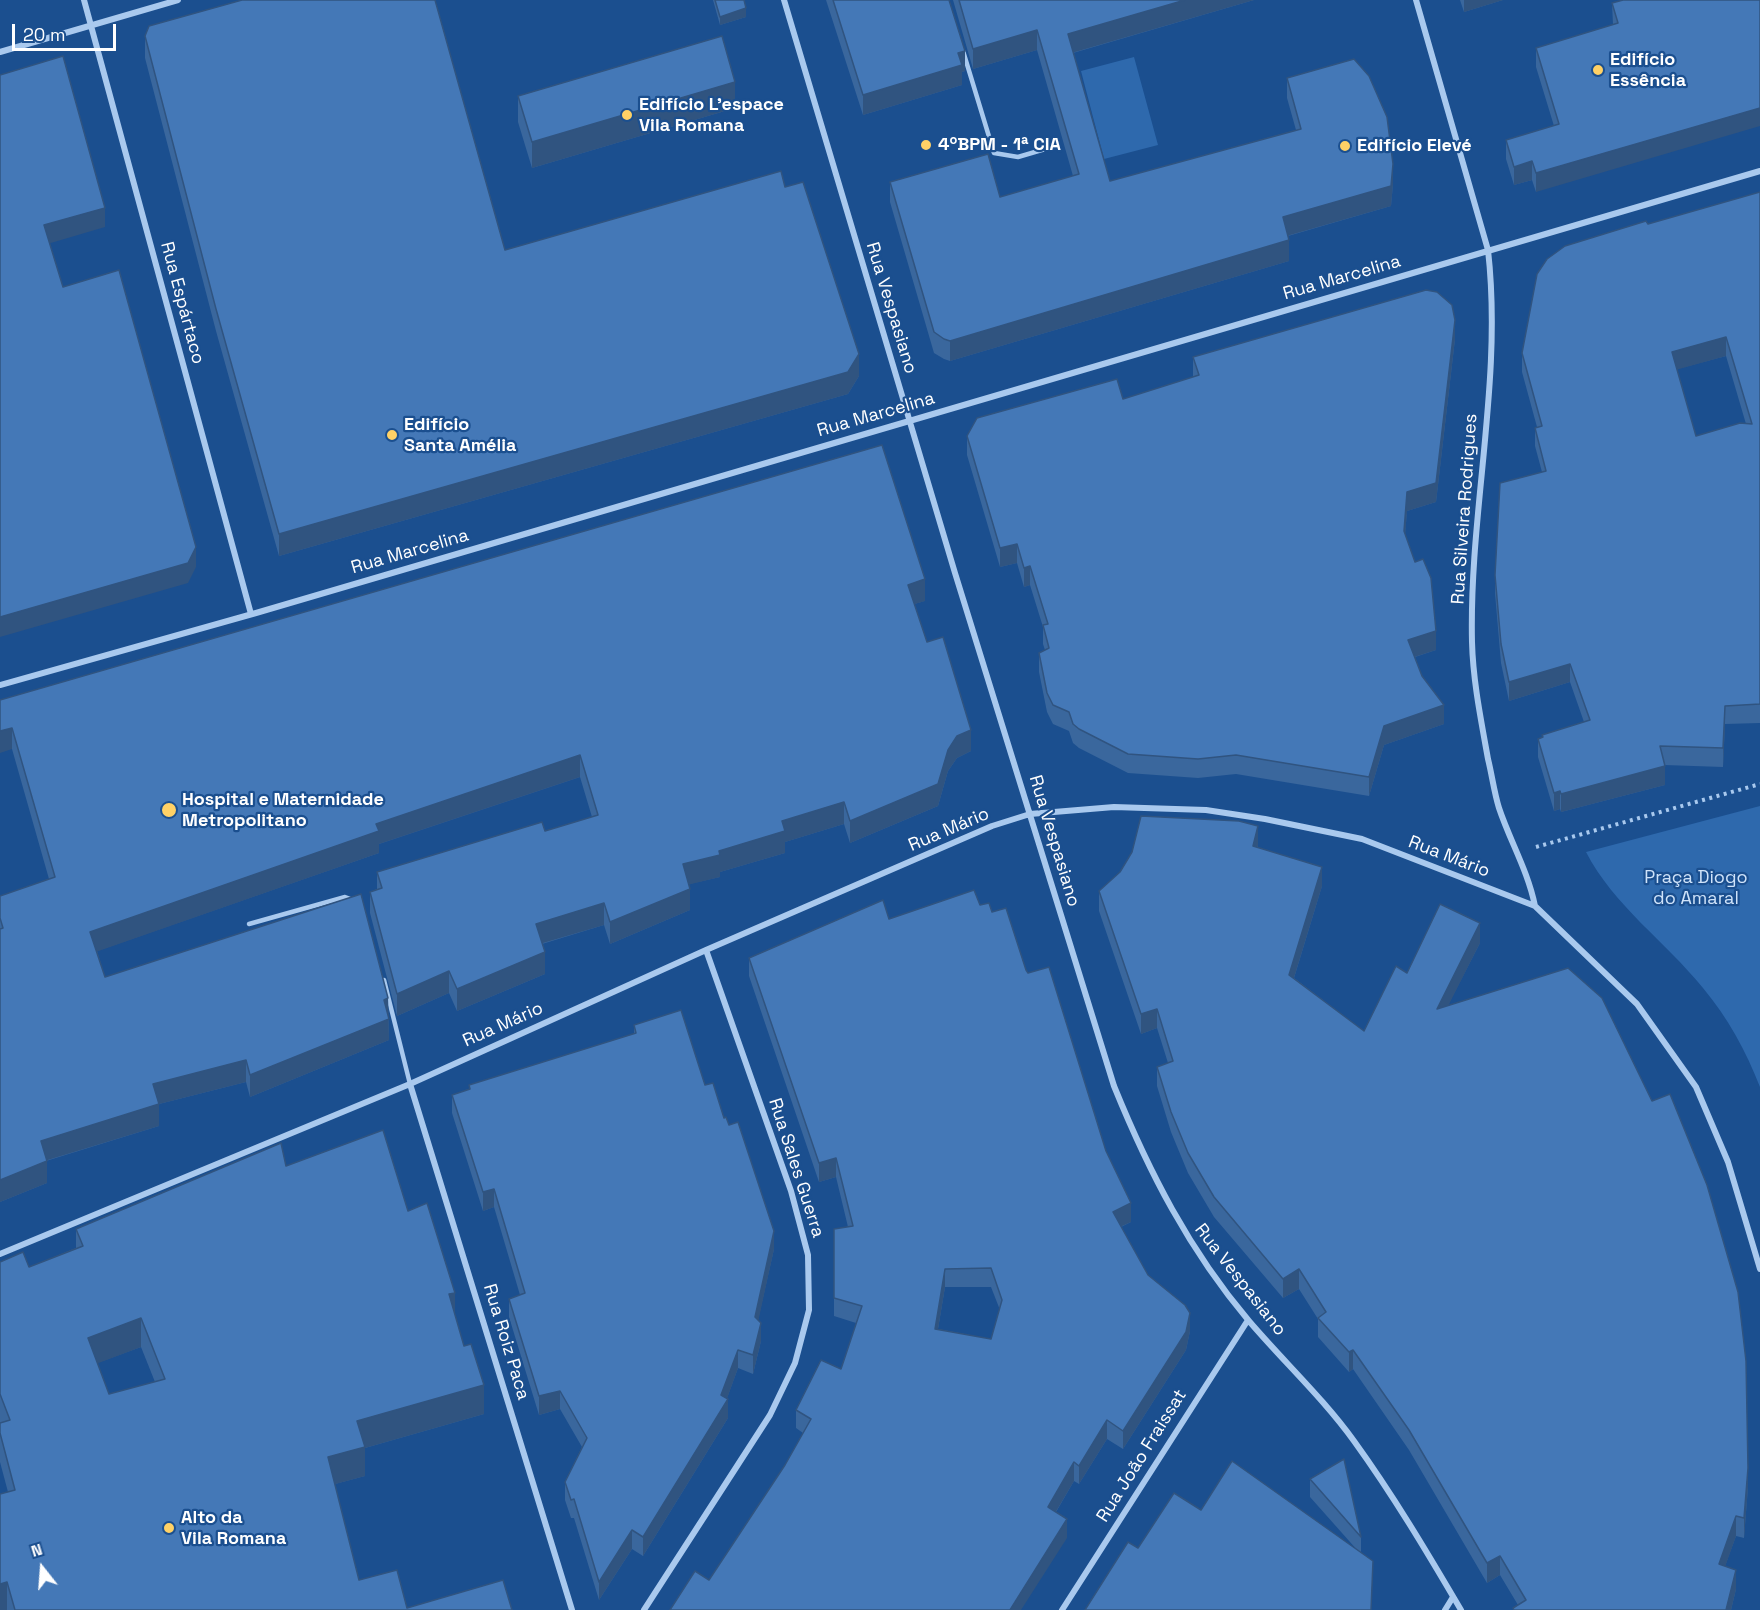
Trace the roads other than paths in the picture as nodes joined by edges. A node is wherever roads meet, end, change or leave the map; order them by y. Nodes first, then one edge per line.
1 (84, 0) edge
2 (178, 0) edge
3 (784, 0) edge
4 (1416, 0) edge
5 (91, 25) junction
6 (961, 44) edge
7 (0, 52) edge
8 (1052, 147) dead end
9 (1760, 171) edge
10 (1488, 250) junction
11 (909, 421) junction
12 (251, 614) junction
13 (0, 685) edge
14 (1030, 814) junction
15 (363, 905) edge
16 (1535, 906) junction
17 (249, 924) dead end
18 (706, 951) junction
19 (381, 970) edge
20 (410, 1084) junction
21 (0, 1254) edge
22 (1760, 1269) edge
23 (1248, 1320) junction
24 (1453, 1597) junction
25 (572, 1610) edge
26 (644, 1610) edge
27 (1062, 1610) edge
28 (1445, 1610) edge
29 (1461, 1610) edge

1 - 5 street, Rua Espártaco
2 - 5 street
3 - 11 street, Rua Vespasiano
4 - 10 street, Rua Silveira Rodrigues
5 - 7 street
5 - 12 street, Rua Espártaco
6 - 8 lane
9 - 10 street, Rua Marcelina
10 - 11 street, Rua Marcelina
10 - 16 street, Rua Silveira Rodrigues
11 - 12 street, Rua Marcelina
11 - 14 street, Rua Vespasiano
12 - 13 street, Rua Marcelina
14 - 16 street, Rua Mário
14 - 18 street, Rua Mário
14 - 23 street, Rua Vespasiano
15 - 17 lane
16 - 22 street, Rua Mário
18 - 20 street, Rua Mário
18 - 26 street, Rua Sales Guerra
19 - 20 lane
20 - 21 street, Rua Mário
20 - 25 street, Rua Roiz Paca
23 - 24 street, Rua Vespasiano
23 - 27 street, Rua João Fraissat
24 - 28 street
24 - 29 street, Rua Vespasiano

